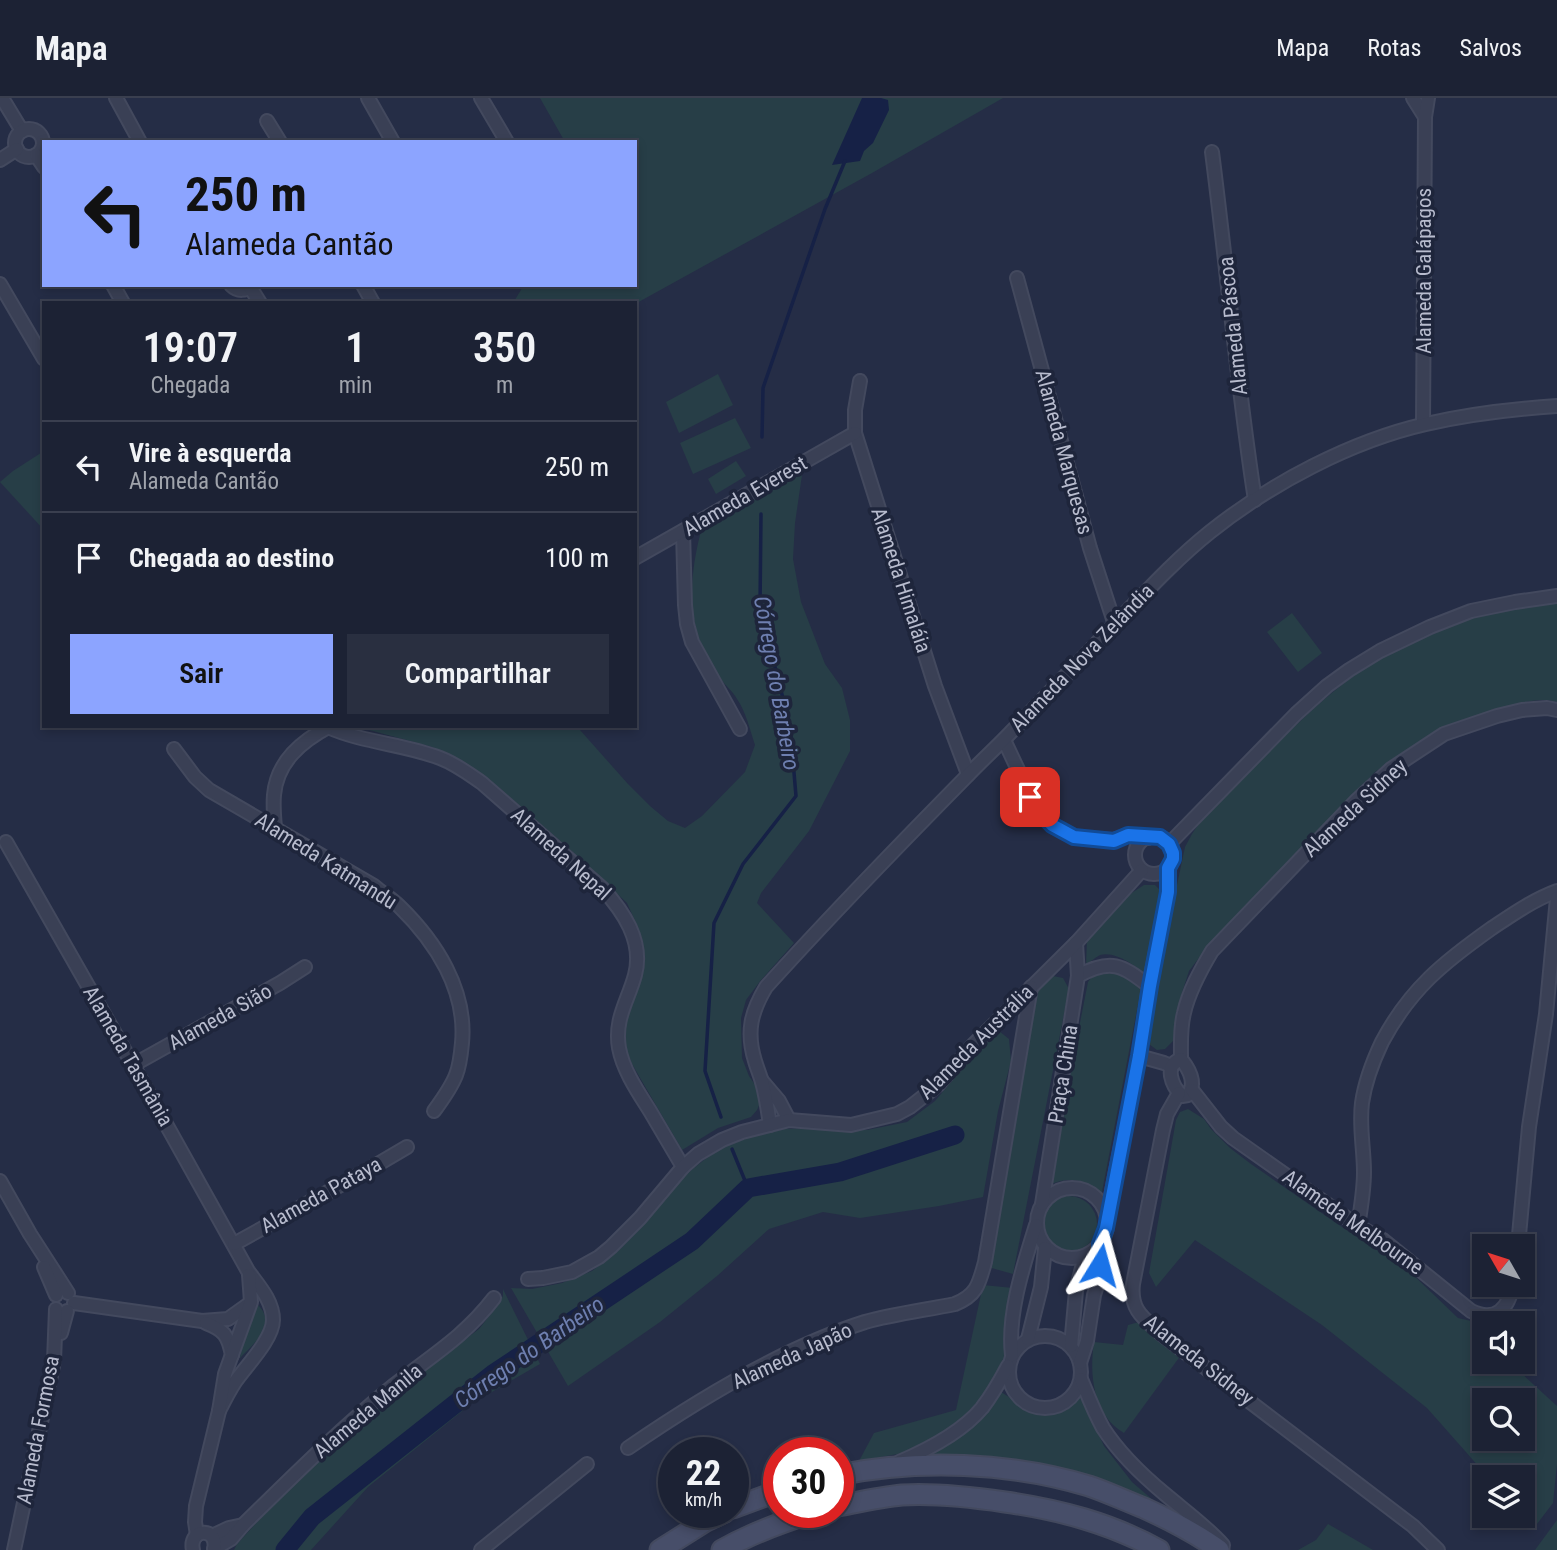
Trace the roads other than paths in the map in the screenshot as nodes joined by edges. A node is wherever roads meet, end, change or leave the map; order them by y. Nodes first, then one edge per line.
1 (2, 98) edge
2 (116, 98) edge
3 (368, 98) edge
4 (481, 98) edge
5 (1413, 98) edge
6 (1428, 98) edge
7 (1425, 117) junction
8 (267, 121) dead end
9 (22, 131) junction
10 (43, 140) edge
11 (139, 140) edge
12 (279, 140) edge
13 (392, 140) edge
14 (506, 140) edge
15 (17, 149) junction
16 (42, 149) edge
17 (1212, 152) dead end
18 (36, 155) junction
19 (0, 160) edge
20 (42, 164) edge
21 (1017, 278) dead end
22 (0, 284) edge
23 (42, 356) edge
24 (860, 381) dead end
25 (1557, 406) edge
26 (1423, 424) junction
27 (855, 433) junction
28 (1255, 500) junction
29 (683, 531) junction
30 (637, 557) edge
31 (1557, 596) edge
32 (1115, 625) junction
33 (1557, 710) edge
34 (327, 728) edge
35 (331, 728) edge
36 (357, 728) edge
37 (740, 729) dead end
38 (362, 738) junction
39 (1004, 740) junction
40 (174, 749) dead end
41 (968, 774) junction
42 (275, 828) junction
43 (1148, 838) junction
44 (1114, 841) junction
45 (6, 842) dead end
46 (1169, 844) junction
47 (1136, 855) junction
48 (1168, 868) junction
49 (1142, 870) junction
50 (1557, 891) edge
51 (1557, 898) edge
52 (1076, 943) junction
53 (305, 967) dead end
54 (1079, 976) junction
55 (1150, 986) junction
56 (1031, 987) junction
57 (1014, 1004) junction
58 (1019, 1053) junction
59 (1139, 1056) junction
60 (1176, 1063) junction
61 (133, 1065) junction
62 (762, 1081) junction
63 (1185, 1091) junction
64 (434, 1111) dead end
65 (789, 1120) junction
66 (770, 1125) junction
67 (407, 1147) dead end
68 (683, 1167) junction
69 (0, 1181) edge
70 (1042, 1204) junction
71 (1107, 1216) junction
72 (1036, 1225) junction
73 (1358, 1226) junction
74 (1519, 1234) edge
75 (234, 1244) junction
76 (1100, 1244) junction
77 (1045, 1248) junction
78 (1085, 1256) junction
79 (248, 1271) junction
80 (528, 1279) dead end
81 (1510, 1297) edge
82 (494, 1298) dead end
83 (64, 1302) junction
84 (251, 1302) junction
85 (272, 1312) junction
86 (202, 1321) junction
87 (1028, 1339) junction
88 (1071, 1346) junction
89 (232, 1354) junction
90 (1010, 1360) junction
91 (249, 1362) junction
92 (1080, 1363) junction
93 (1080, 1379) junction
94 (219, 1411) junction
95 (628, 1448) dead end
96 (586, 1464) dead end
97 (886, 1468) junction
98 (854, 1473) edge
99 (854, 1503) edge
100 (695, 1528) edge
101 (765, 1528) edge
102 (209, 1541) edge
103 (192, 1549) edge
104 (13, 1550) edge
105 (481, 1550) edge
106 (660, 1550) edge
107 (722, 1550) edge
108 (1159, 1550) edge
109 (1219, 1550) edge
110 (1227, 1550) edge
111 (1438, 1550) edge

1 - 9 street
2 - 11 street
3 - 13 street
4 - 14 street
5 - 7 street
6 - 7 street, Alameda Galápagos
7 - 26 street, Alameda Galápagos
8 - 12 street
9 - 10 street
9 - 15 street
15 - 18 street
15 - 19 street
16 - 18 street
17 - 28 street, Alameda Páscoa
18 - 20 street
21 - 32 street, Alameda Marquesas
22 - 23 street
24 - 27 street, Alameda Himaláia
25 - 26 street, Alameda Nova Zelândia
26 - 28 street, Alameda Nova Zelândia
27 - 29 street, Alameda Everest
27 - 41 street, Alameda Himaláia
28 - 32 street, Alameda Nova Zelândia
29 - 30 street, Alameda Everest
29 - 37 street
31 - 46 street
32 - 39 street, Alameda Nova Zelândia
33 - 60 street, Alameda Sidney
34 - 42 street
35 - 38 street, Alameda Nepal
36 - 38 street
38 - 68 street, Alameda Nepal
39 - 41 street, Alameda Nova Zelândia
39 - 44 street
40 - 42 street, Alameda Katmandu
41 - 62 street, Alameda Nova Zelândia
42 - 64 street, Alameda Katmandu
43 - 44 street
43 - 46 street
43 - 47 street
44 - 47 street
45 - 61 street, Alameda Tasmânia
46 - 48 street
47 - 49 street
48 - 49 street
48 - 55 street
49 - 52 street, Alameda Austrália
50 - 73 street
51 - 74 street
52 - 54 street, Praça China
52 - 56 street, Alameda Austrália
53 - 61 street, Alameda Sião
54 - 55 street
54 - 70 street, Praça China
55 - 59 street
56 - 57 street, Alameda Austrália
56 - 58 street, Alameda Japão
57 - 58 street, Alameda Japão
57 - 65 street, Alameda Austrália
58 - 95 street, Alameda Japão
59 - 60 street
59 - 71 street
60 - 63 street, Alameda Melbourne
61 - 75 street, Alameda Tasmânia
62 - 65 street, Alameda Nova Zelândia
62 - 66 street, Alameda Nova Zelândia
63 - 73 street, Alameda Melbourne
63 - 111 street, Alameda Sidney
65 - 66 street, Alameda Austrália
66 - 68 street, Alameda Austrália
67 - 75 street, Alameda Pataya
68 - 80 street, Alameda Austrália
69 - 83 street
70 - 71 street
70 - 72 street, Praça China
71 - 76 street
72 - 77 street
72 - 90 street, Praça China
73 - 81 street, Alameda Melbourne
75 - 79 street, Alameda Tasmânia
76 - 78 street
76 - 92 street
77 - 78 street
77 - 87 street
78 - 88 street
79 - 84 street, Alameda Tasmânia
79 - 85 street, Alameda Tasmânia
82 - 102 street, Alameda Manila
83 - 86 street
83 - 104 street, Alameda Formosa
84 - 85 street
84 - 86 street
84 - 89 street, Alameda Tasmânia
85 - 91 street, Alameda Tasmânia
86 - 89 street
87 - 88 street
87 - 90 street, Praça China
88 - 92 street
89 - 91 street
89 - 94 street, Alameda Tasmânia
90 - 93 street, Praça China
90 - 97 street, Praça China
91 - 94 street, Alameda Tasmânia
92 - 93 street
93 - 110 street
94 - 102 street, Alameda Tasmânia
96 - 105 street
97 - 98 main road
97 - 109 main road
99 - 108 main road
100 - 106 main road
101 - 107 main road
102 - 103 street, Alameda Tasmânia

